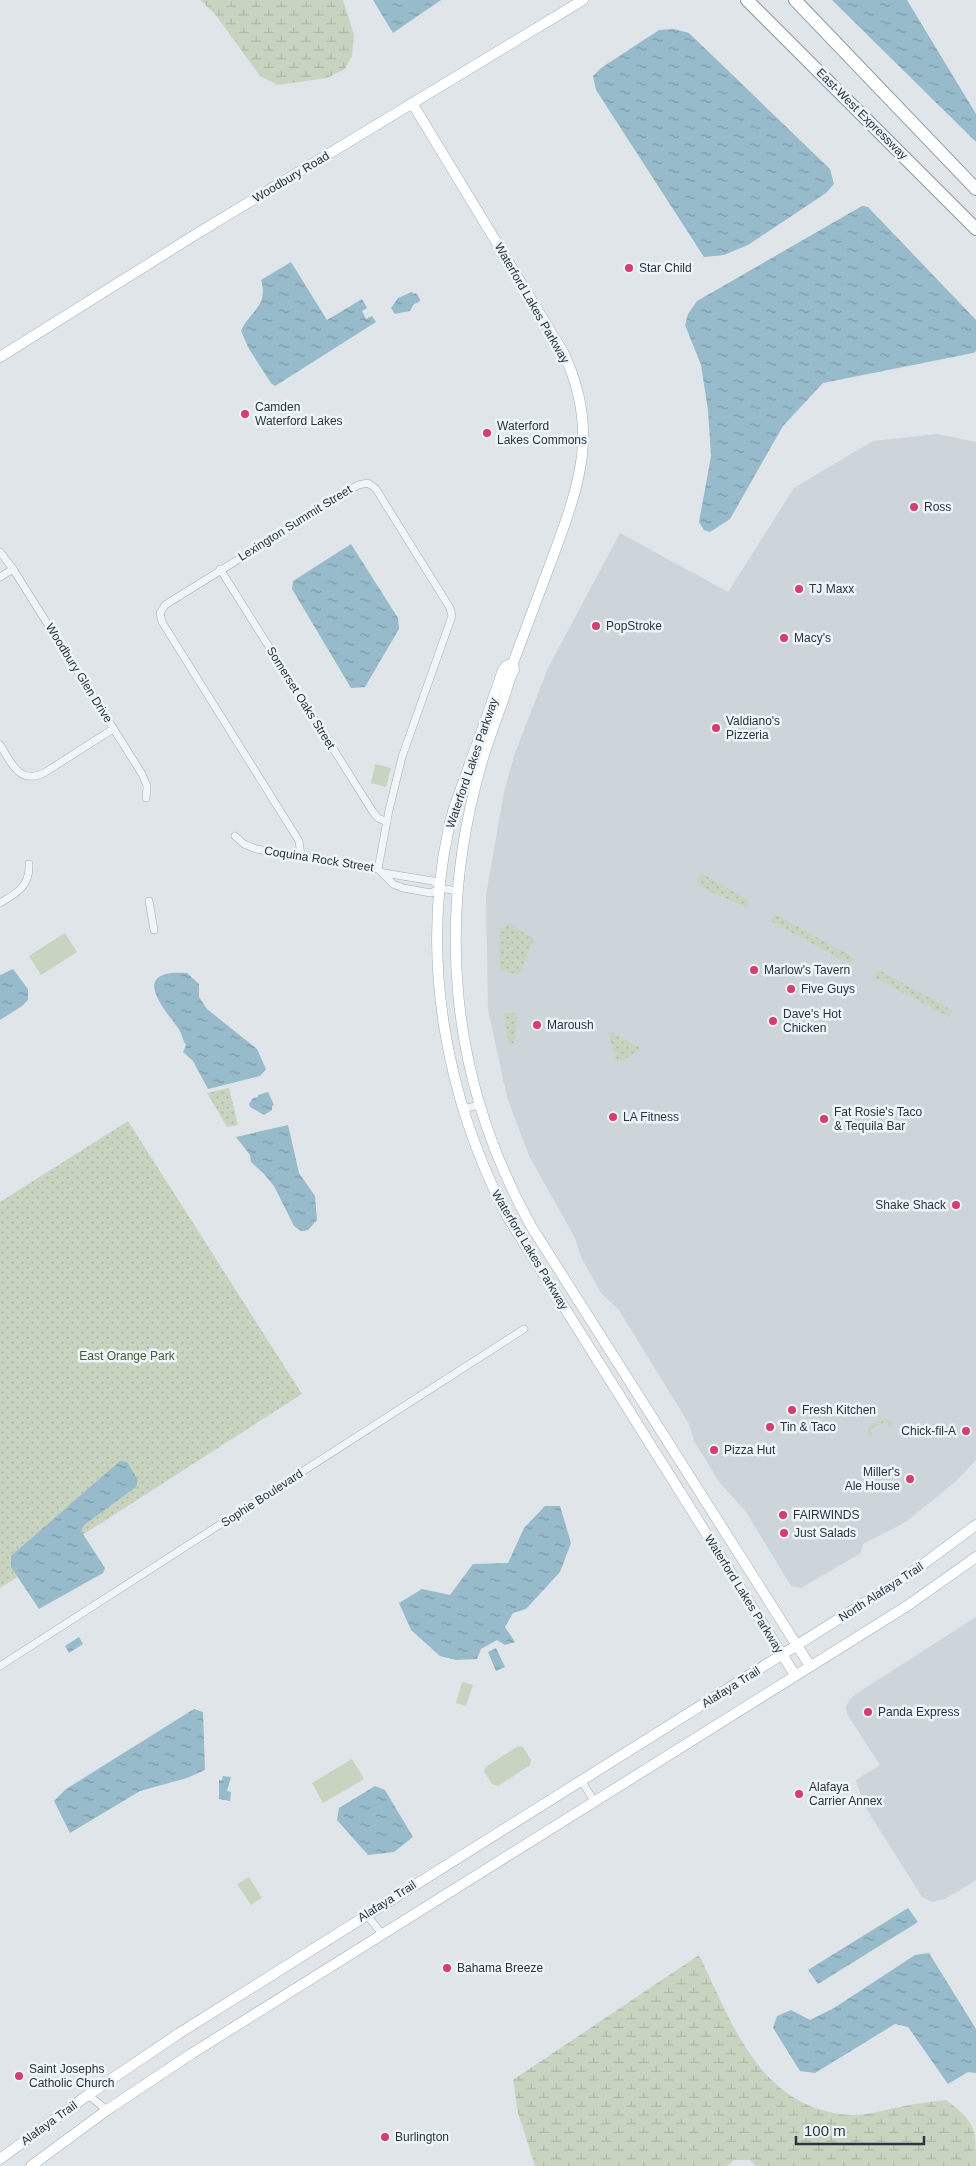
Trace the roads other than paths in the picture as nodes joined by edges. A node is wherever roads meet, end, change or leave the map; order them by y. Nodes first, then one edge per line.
1 (583, 0) edge
2 (747, 0) edge
3 (795, 0) edge
4 (412, 103) junction
5 (976, 188) edge
6 (976, 229) edge
7 (0, 357) edge
8 (0, 552) edge
9 (13, 569) junction
10 (220, 570) junction
11 (0, 577) edge
12 (512, 663) junction
13 (114, 729) junction
14 (0, 745) edge
15 (146, 798) dead end
16 (387, 822) junction
17 (235, 836) dead end
18 (301, 856) junction
19 (29, 864) dead end
20 (381, 870) junction
21 (440, 888) junction
22 (457, 891) junction
23 (149, 901) dead end
24 (0, 903) edge
25 (154, 930) dead end
26 (479, 1105) junction
27 (463, 1109) junction
28 (524, 1329) dead end
29 (644, 1436) junction
30 (713, 1513) junction
31 (976, 1524) edge
32 (976, 1557) edge
33 (798, 1645) junction
34 (783, 1654) junction
35 (0, 1666) edge
36 (810, 1666) junction
37 (795, 1675) junction
38 (582, 1780) junction
39 (594, 1801) junction
40 (366, 1914) junction
41 (382, 1934) junction
42 (88, 2094) junction
43 (107, 2110) junction
44 (0, 2160) edge
45 (2, 2166) edge
46 (31, 2166) edge

1 - 4 street, Woodbury Road
2 - 6 highway, East-West Expressway
3 - 5 highway
4 - 7 street, Woodbury Road
4 - 12 street, Waterford Lakes Parkway
8 - 9 street, Woodbury Glen Drive
9 - 11 street
9 - 13 street, Woodbury Glen Drive
10 - 16 street, Somerset Oaks Street
10 - 16 street, Lexington Summit Street
10 - 18 street, Lexington Summit Street
12 - 21 street, Waterford Lakes Parkway
12 - 22 street, Waterford Lakes Parkway
13 - 14 street
13 - 15 street, Woodbury Glen Drive
16 - 20 street, Lexington Summit Street
17 - 18 street, Coquina Rock Street
18 - 20 street, Coquina Rock Street
19 - 24 street
20 - 21 street
20 - 21 street, Coquina Rock Street
21 - 22 street, Coquina Rock Street
21 - 27 street, Waterford Lakes Parkway
22 - 26 street, Waterford Lakes Parkway
23 - 25 street
26 - 27 street
26 - 30 street, Waterford Lakes Parkway
27 - 29 street, Waterford Lakes Parkway
28 - 35 street, Sophie Boulevard
29 - 30 street
29 - 34 street, Waterford Lakes Parkway
30 - 33 street, Waterford Lakes Parkway
31 - 33 street, North Alafaya Trail
32 - 36 street, North Alafaya Trail
33 - 34 street, North Alafaya Trail
33 - 36 street, Waterford Lakes Parkway
34 - 37 street, Waterford Lakes Parkway
34 - 38 street, Alafaya Trail
36 - 37 street, Alafaya Trail
37 - 39 street, Alafaya Trail
38 - 39 street
38 - 40 street, Alafaya Trail
39 - 41 street, Alafaya Trail
40 - 41 street
40 - 42 street, Alafaya Trail
41 - 43 street, Alafaya Trail
42 - 43 street
42 - 44 street, Alafaya Trail
43 - 46 street, Alafaya Trail
44 - 45 street

